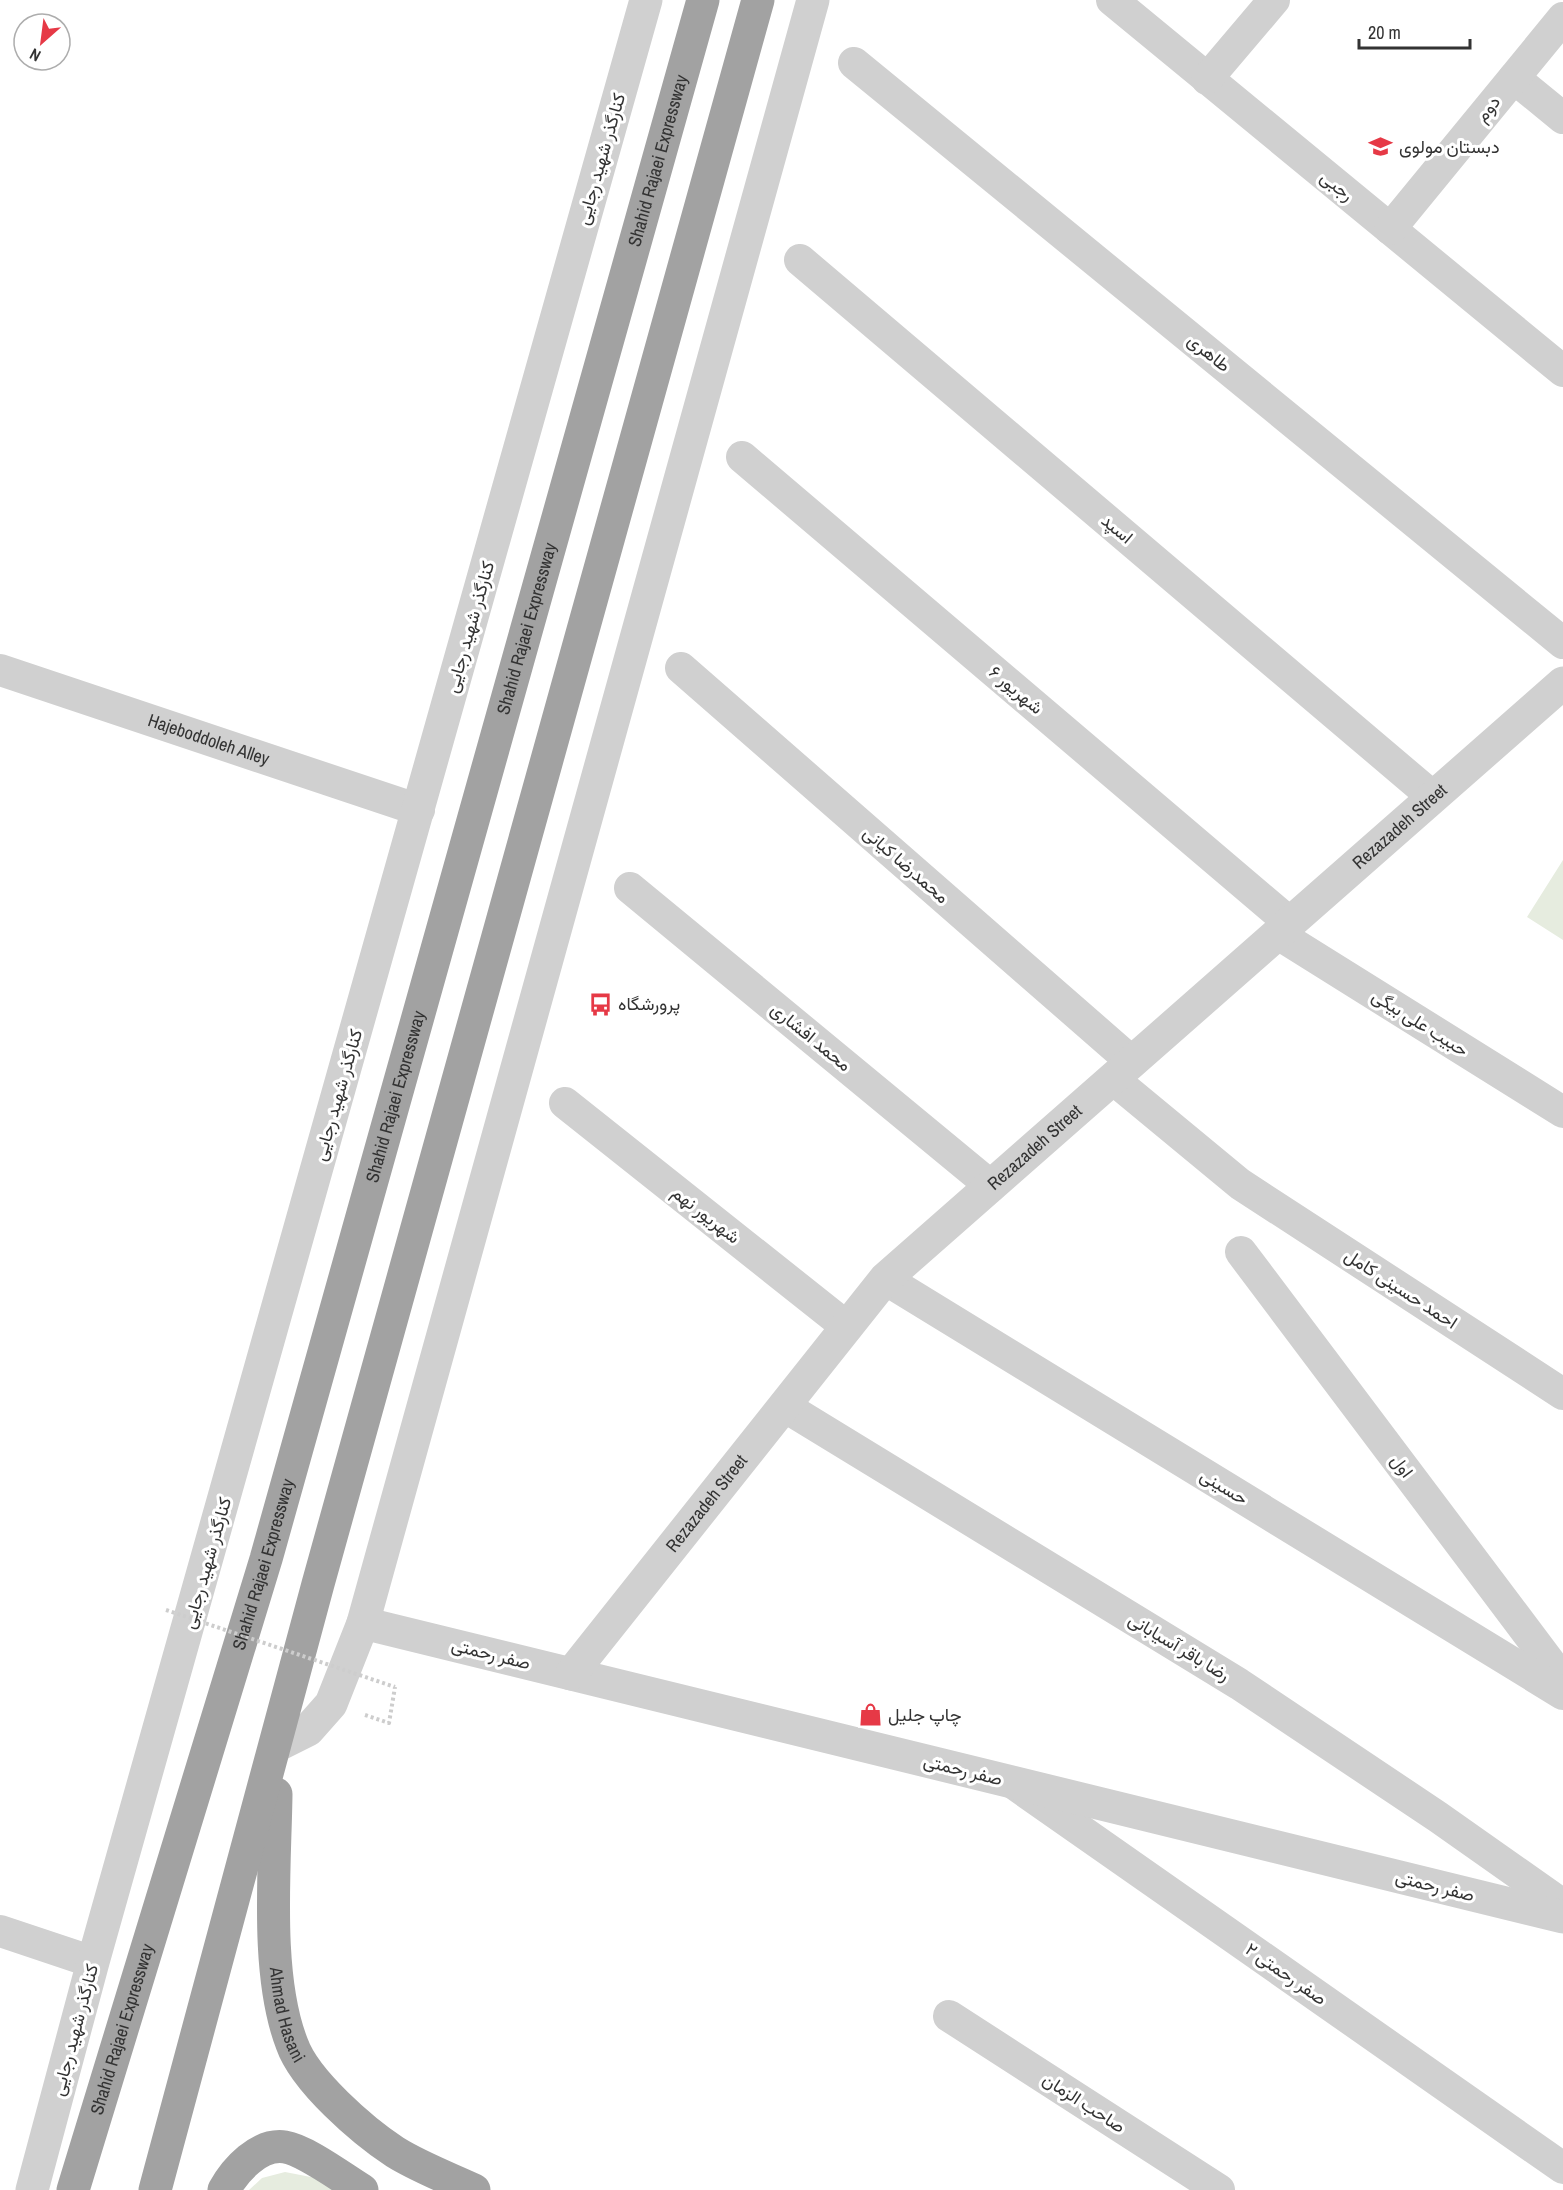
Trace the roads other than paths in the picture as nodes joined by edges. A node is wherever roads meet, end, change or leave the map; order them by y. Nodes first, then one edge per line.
1 (646, 0) edge
2 (703, 0) edge
3 (758, 0) edge
4 (813, 0) edge
5 (1112, 0) edge
6 (1274, 0) edge
7 (1563, 18) edge
8 (854, 63) dead end
9 (1514, 78) junction
10 (1207, 79) junction
11 (1563, 118) edge
12 (1390, 229) junction
13 (800, 260) dead end
14 (1563, 371) edge
15 (742, 457) dead end
16 (1563, 643) edge
17 (681, 668) dead end
18 (0, 670) edge
19 (1563, 683) edge
20 (1433, 797) junction
21 (419, 810) junction
22 (630, 888) dead end
23 (1284, 928) junction
24 (1122, 1070) junction
25 (565, 1103) dead end
26 (1563, 1112) edge
27 (991, 1186) junction
28 (1241, 1252) dead end
29 (885, 1279) junction
30 (847, 1327) junction
31 (1563, 1394) edge
32 (784, 1406) junction
33 (363, 1623) junction
34 (571, 1674) junction
35 (1563, 1680) edge
36 (1563, 1694) edge
37 (276, 1746) junction
38 (1010, 1781) junction
39 (1563, 1905) edge
40 (1563, 1917) edge
41 (0, 1931) edge
42 (93, 1962) junction
43 (949, 2016) dead end
44 (1563, 2168) edge
45 (32, 2190) edge
46 (73, 2190) edge
47 (155, 2190) edge
48 (224, 2190) edge
49 (362, 2190) edge
50 (474, 2190) edge
51 (1219, 2190) edge

1 - 21 street, کنارگذر شهید رجایی
2 - 46 highway, Shahid Rajaei Expressway
3 - 37 highway
4 - 33 street
5 - 10 street, رجبی
6 - 10 street
7 - 9 street, دوم
8 - 16 street, طاهری
9 - 11 street
9 - 12 street, دوم
10 - 12 street, رجبی
12 - 14 street, رجبی
13 - 20 street, اسپد
15 - 23 street, شهریور ۶
17 - 24 street, محمدرضا کیانی
18 - 21 street, Hajeboddoleh Alley
19 - 20 street, Rezazadeh Street
20 - 23 street, Rezazadeh Street
21 - 42 street, کنارگذر شهید رجایی
22 - 27 street, محمد افشاری
23 - 24 street, Rezazadeh Street
23 - 26 street, حبیب علی بیگی
24 - 27 street, Rezazadeh Street
24 - 31 street, احمد حسینی کامل
25 - 30 street, شهریور نهم
27 - 29 street, Rezazadeh Street
28 - 35 street, اول
29 - 30 street, Rezazadeh Street
29 - 36 street, حسینی
30 - 32 street, Rezazadeh Street
32 - 34 street, Rezazadeh Street
32 - 39 street, رضا باقر آسیابانی
33 - 34 street, صفر رحمتی
33 - 37 street
34 - 38 street, صفر رحمتی
37 - 47 highway
37 - 50 highway, Ahmad Hasani
38 - 40 street, صفر رحمتی
38 - 44 street, صفر رحمتی ۲
41 - 42 street
42 - 45 street, کنارگذر شهید رجایی
43 - 51 street, صاحب الزمان
48 - 49 highway

